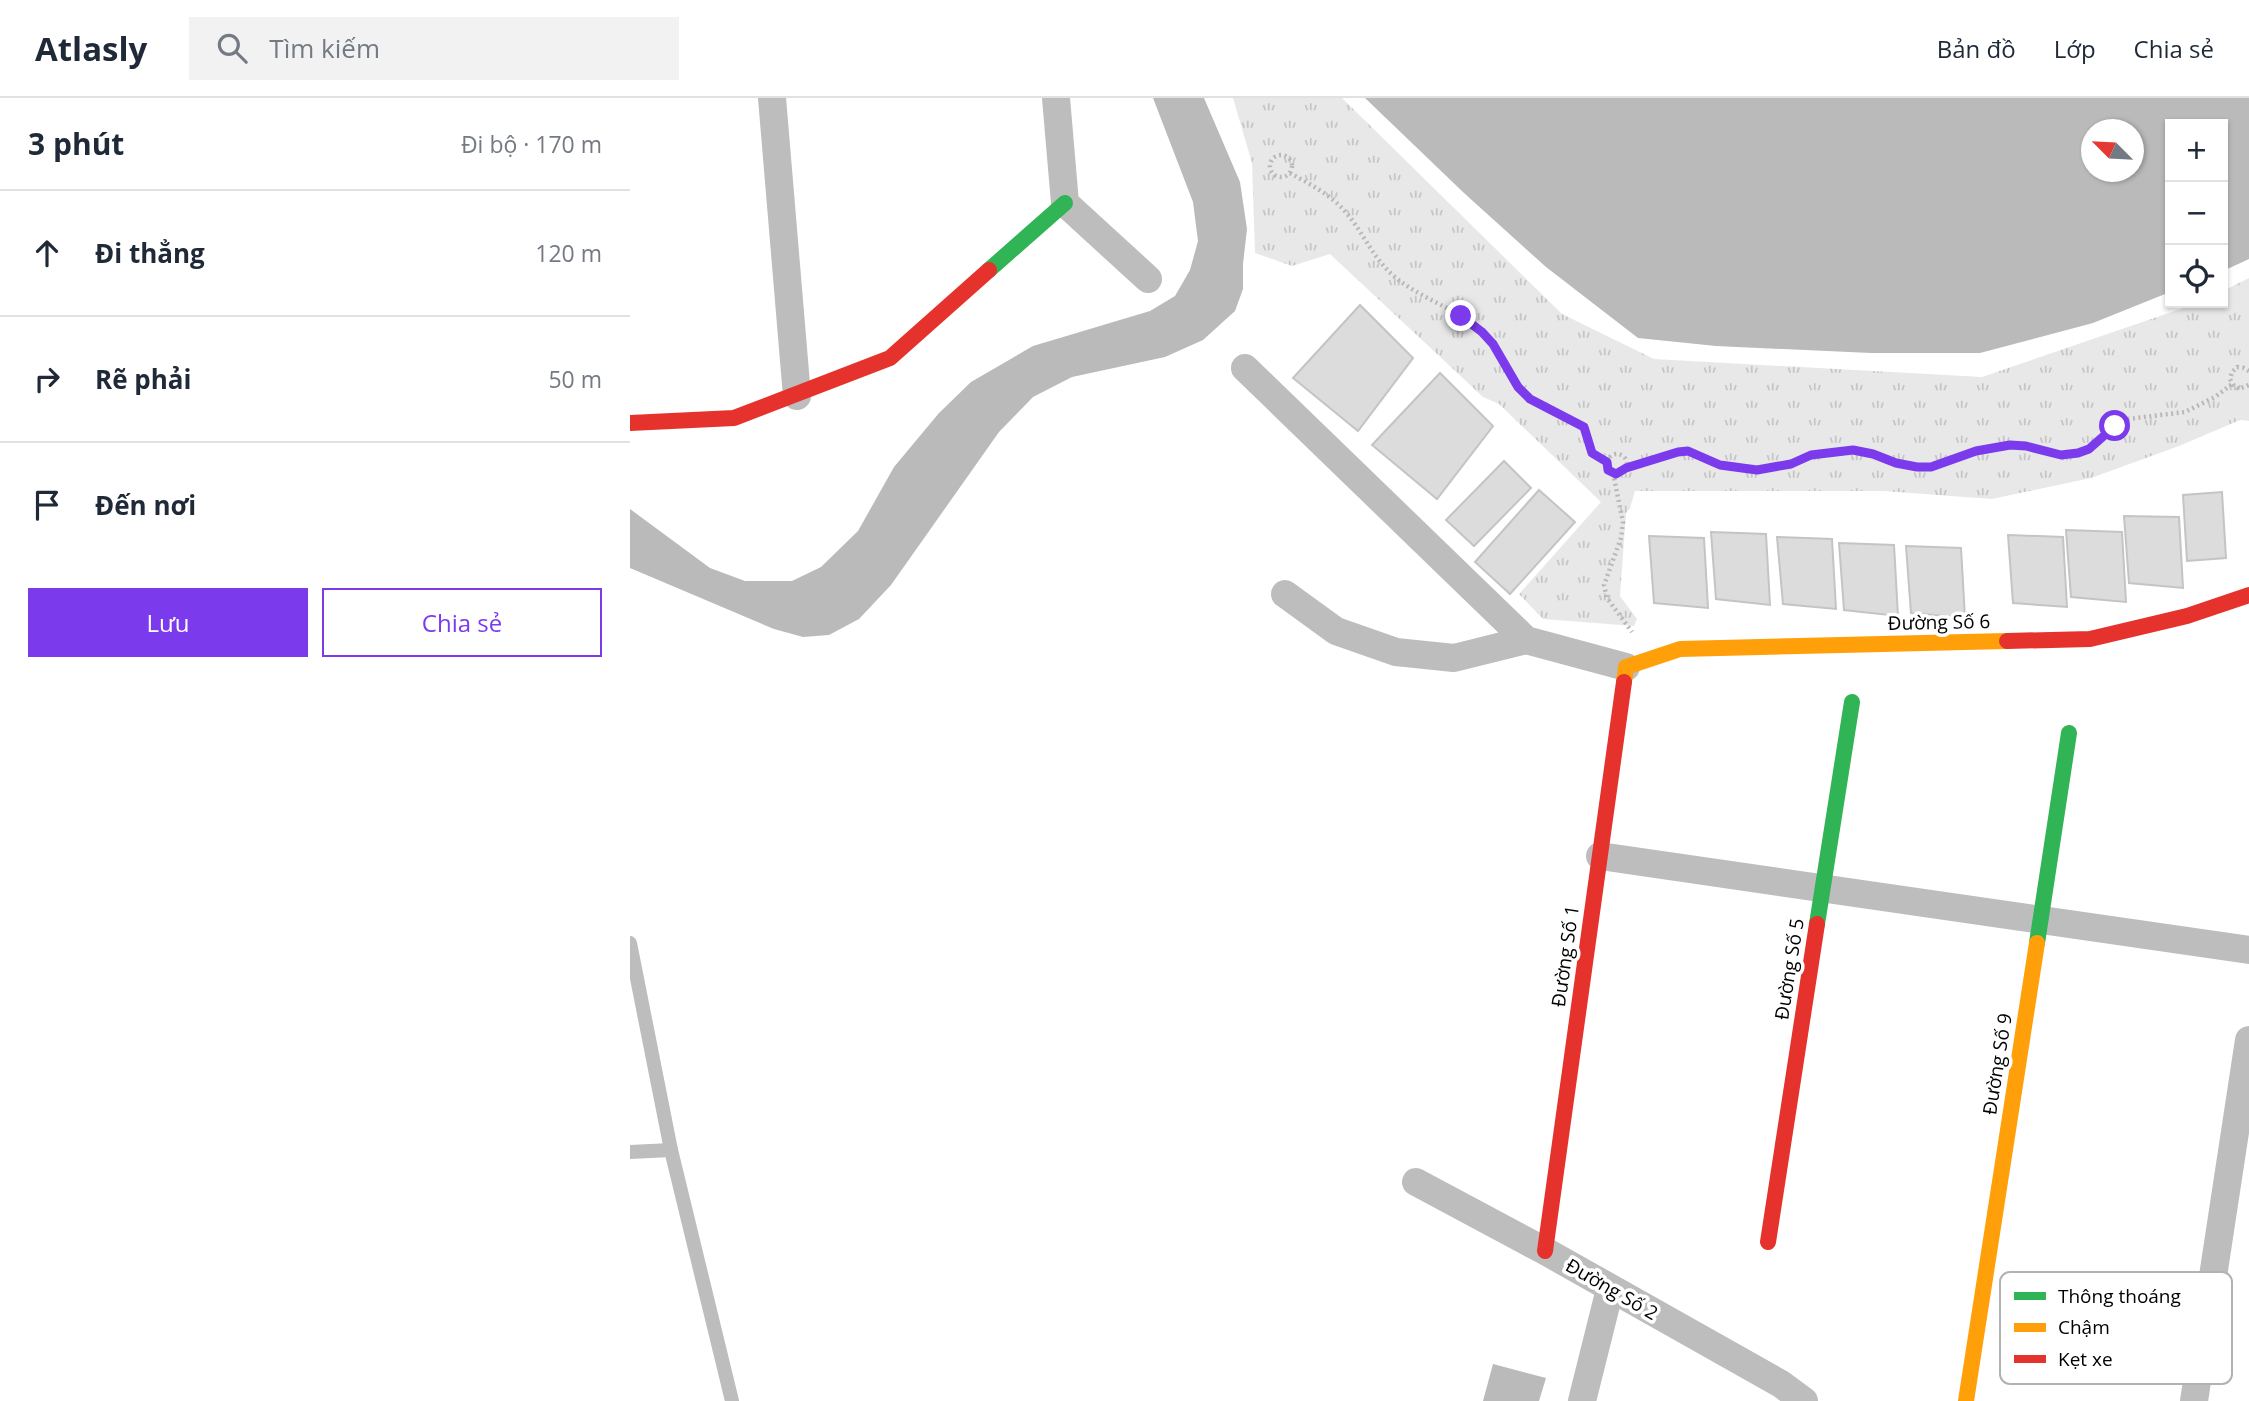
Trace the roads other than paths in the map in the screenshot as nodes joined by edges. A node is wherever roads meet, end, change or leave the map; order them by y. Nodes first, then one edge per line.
1 (772, 98) edge
2 (1056, 98) edge
3 (1065, 203) junction
4 (1148, 279) dead end
5 (1245, 368) dead end
6 (796, 396) junction
7 (630, 423) edge
8 (1285, 594) dead end
9 (2249, 596) edge
10 (1525, 640) junction
11 (1626, 667) junction
12 (1852, 702) dead end
13 (2069, 733) dead end
14 (1600, 856) junction
15 (1823, 888) junction
16 (2040, 920) junction
17 (630, 943) edge
18 (2249, 950) edge
19 (2249, 1040) edge
20 (671, 1150) junction
21 (630, 1152) edge
22 (1416, 1182) dead end
23 (1768, 1242) dead end
24 (1545, 1251) junction
25 (2214, 1272) edge
26 (1610, 1289) junction
27 (732, 1401) edge
28 (1583, 1401) edge
29 (1804, 1401) edge
30 (1966, 1401) edge

1 - 6 street
2 - 3 street
3 - 4 street
3 - 6 street
5 - 10 street
6 - 7 street
8 - 10 street
9 - 11 street, Đường Số 6
10 - 11 street
11 - 14 street, Đường Số 1
12 - 15 street, Đường Số 5
13 - 16 street, Đường Số 9
14 - 15 street
14 - 24 street, Đường Số 1
15 - 16 street
15 - 23 street, Đường Số 5
16 - 18 street
16 - 30 street, Đường Số 9
17 - 20 lane
19 - 25 street
20 - 21 lane
20 - 27 lane
22 - 24 street, Đường Số 2
24 - 26 street, Đường Số 2
26 - 28 street
26 - 29 street, Đường Số 2

